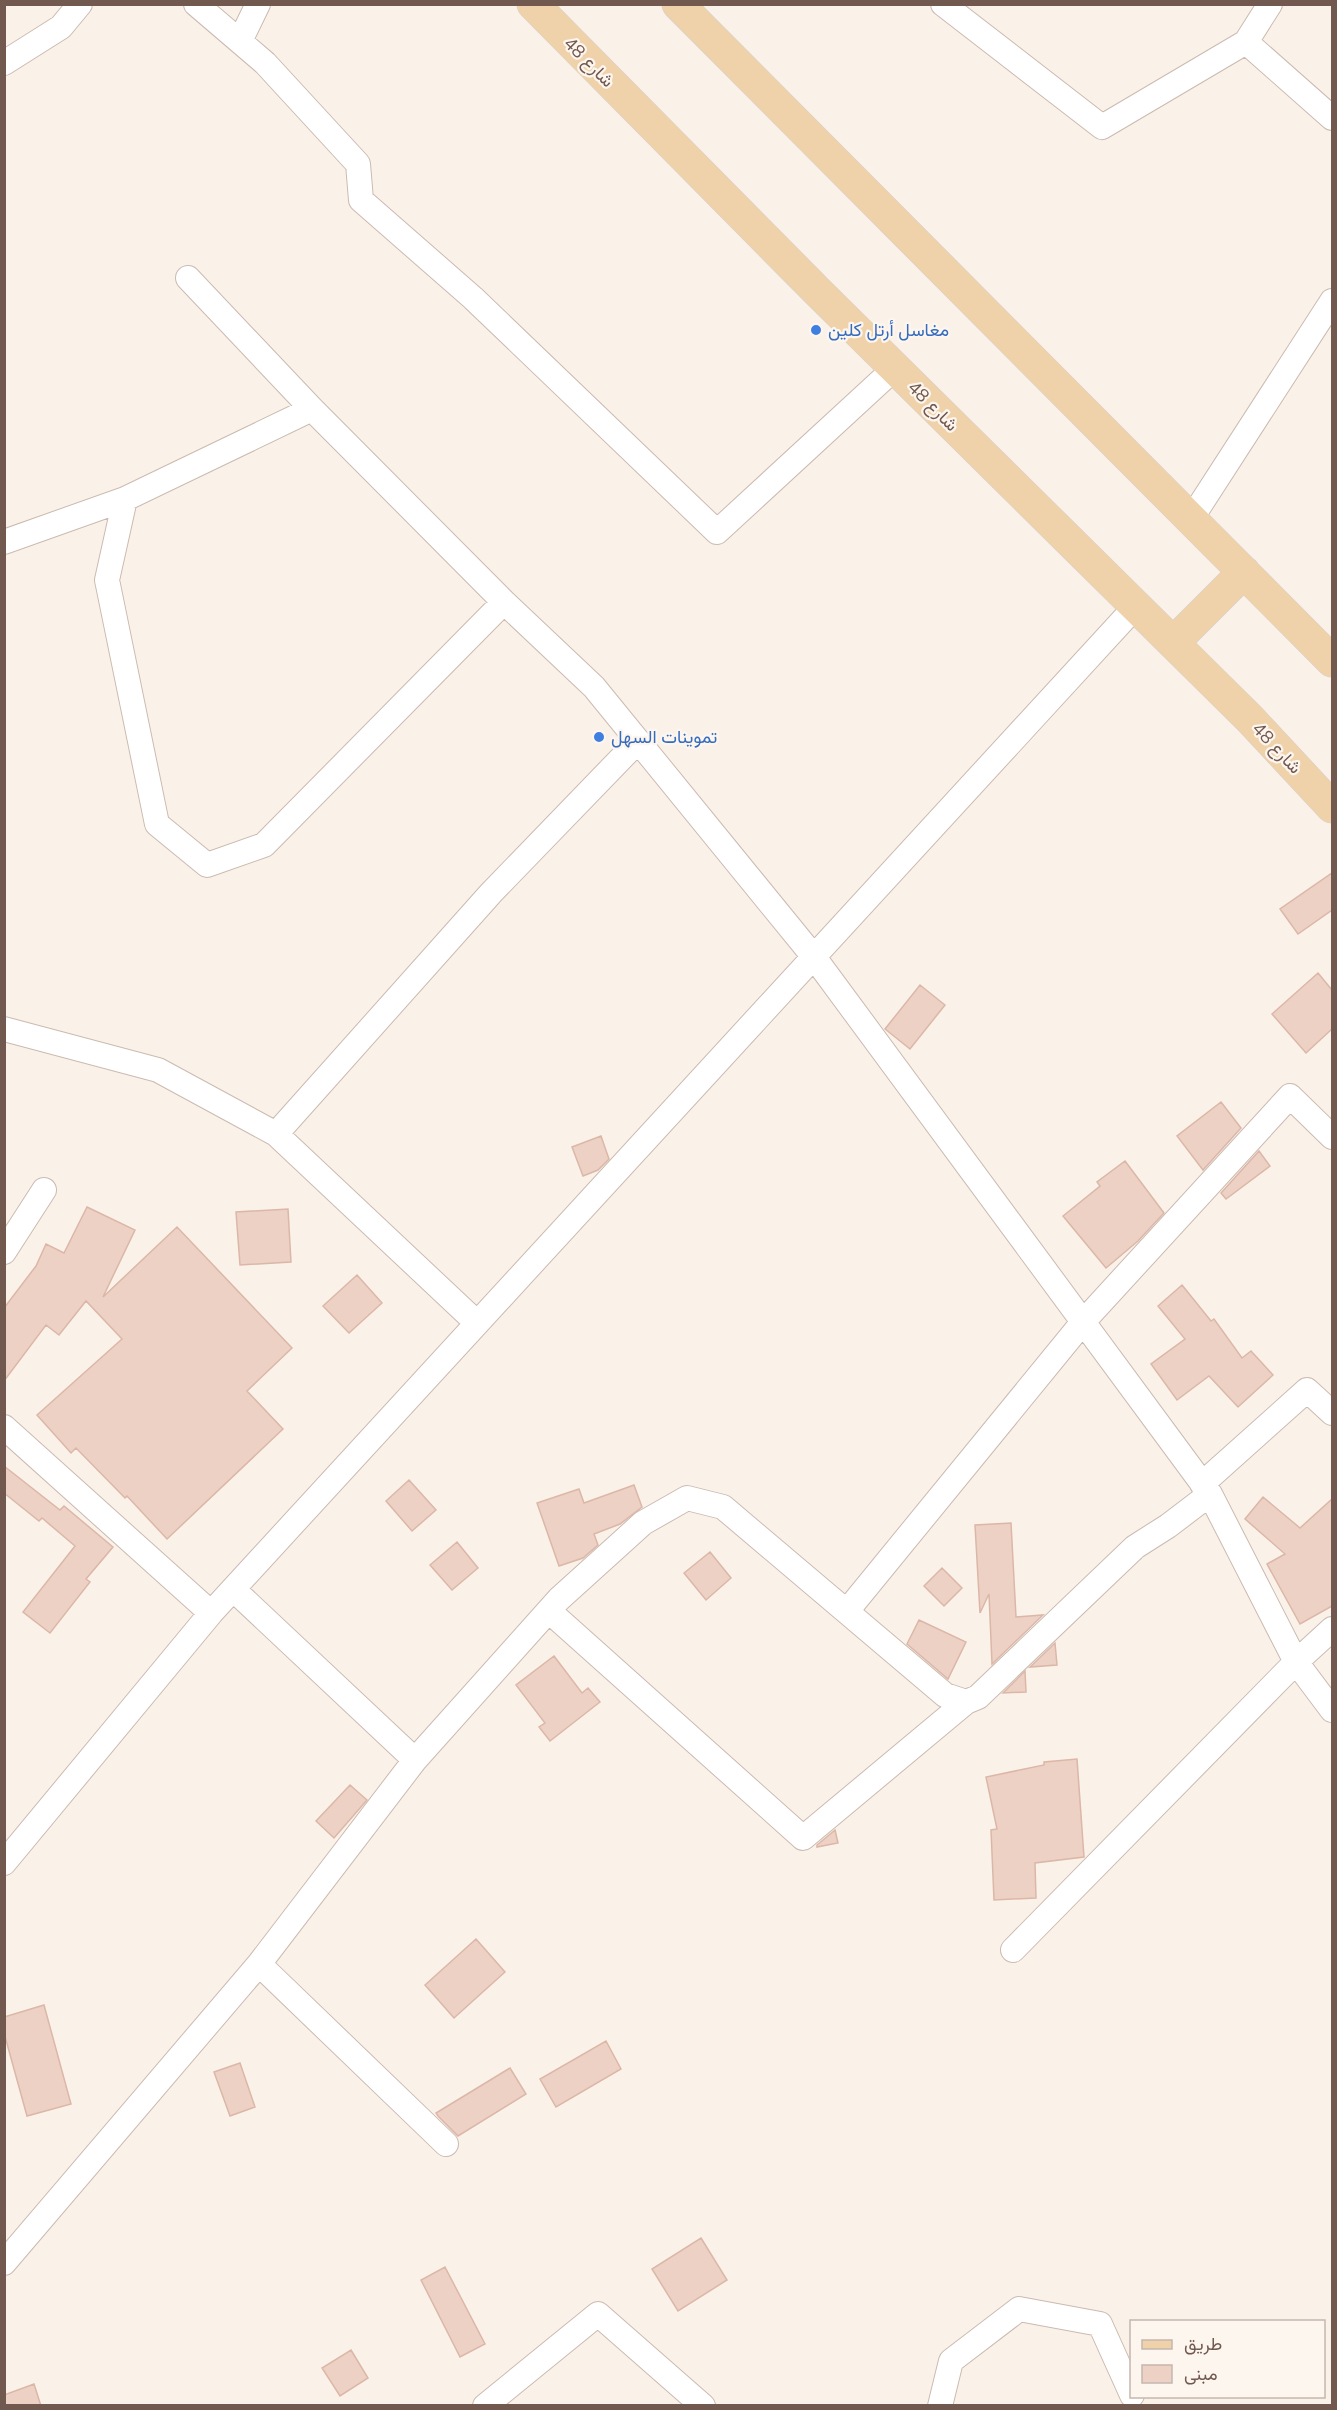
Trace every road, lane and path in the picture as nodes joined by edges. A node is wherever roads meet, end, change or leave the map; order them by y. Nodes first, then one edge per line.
1 (80, 4) edge
2 (196, 4) edge
3 (258, 4) edge
4 (533, 4) edge
5 (678, 4) edge
6 (942, 4) edge
7 (1270, 4) edge
8 (240, 41) junction
9 (1246, 42) junction
10 (4, 63) edge
11 (1332, 118) edge
12 (188, 278) dead end
13 (1332, 301) edge
14 (895, 368) junction
15 (312, 409) junction
16 (125, 499) junction
17 (1191, 519) junction
18 (4, 542) edge
19 (1244, 572) junction
20 (504, 602) junction
21 (1136, 606) junction
22 (1173, 643) junction
23 (1332, 662) edge
24 (638, 741) junction
25 (1332, 807) edge
26 (814, 957) junction
27 (4, 1029) edge
28 (276, 1134) junction
29 (1332, 1137) edge
30 (44, 1190) dead end
31 (4, 1252) edge
32 (1083, 1322) junction
33 (477, 1323) junction
34 (1332, 1413) edge
35 (4, 1427) edge
36 (1206, 1489) junction
37 (233, 1589) junction
38 (549, 1611) junction
39 (847, 1611) junction
40 (211, 1613) junction
41 (1332, 1629) edge
42 (1296, 1662) junction
43 (966, 1702) junction
44 (1332, 1710) edge
45 (415, 1760) junction
46 (4, 1863) edge
47 (1013, 1950) dead end
48 (259, 1964) junction
49 (446, 2144) dead end
50 (4, 2263) edge
51 (1130, 2392) edge
52 (485, 2406) edge
53 (704, 2406) edge
54 (940, 2406) edge

1 - 10 street
2 - 8 street
3 - 8 street
4 - 14 main road, شارع 48
5 - 17 main road
6 - 9 street
7 - 9 street
8 - 14 street
9 - 11 street
12 - 15 street
13 - 17 street
14 - 21 main road, شارع 48
15 - 16 street
15 - 20 street
16 - 18 street
16 - 20 street
17 - 19 main road
19 - 22 main road
19 - 23 main road
20 - 24 street
21 - 22 main road, شارع 48
21 - 26 street
22 - 25 main road, شارع 48
24 - 26 street
24 - 28 street
26 - 32 street
26 - 33 street
27 - 28 street
28 - 33 street
29 - 32 street
30 - 31 street
32 - 36 street
32 - 39 street
33 - 37 street
34 - 36 street
35 - 40 street
36 - 42 street
36 - 43 street
37 - 40 street
37 - 45 street
38 - 39 street
38 - 43 street
38 - 45 street
39 - 43 street
40 - 46 street
41 - 42 street
42 - 44 street
42 - 47 street
45 - 48 street
48 - 49 street
48 - 50 street
51 - 54 street
52 - 53 street

